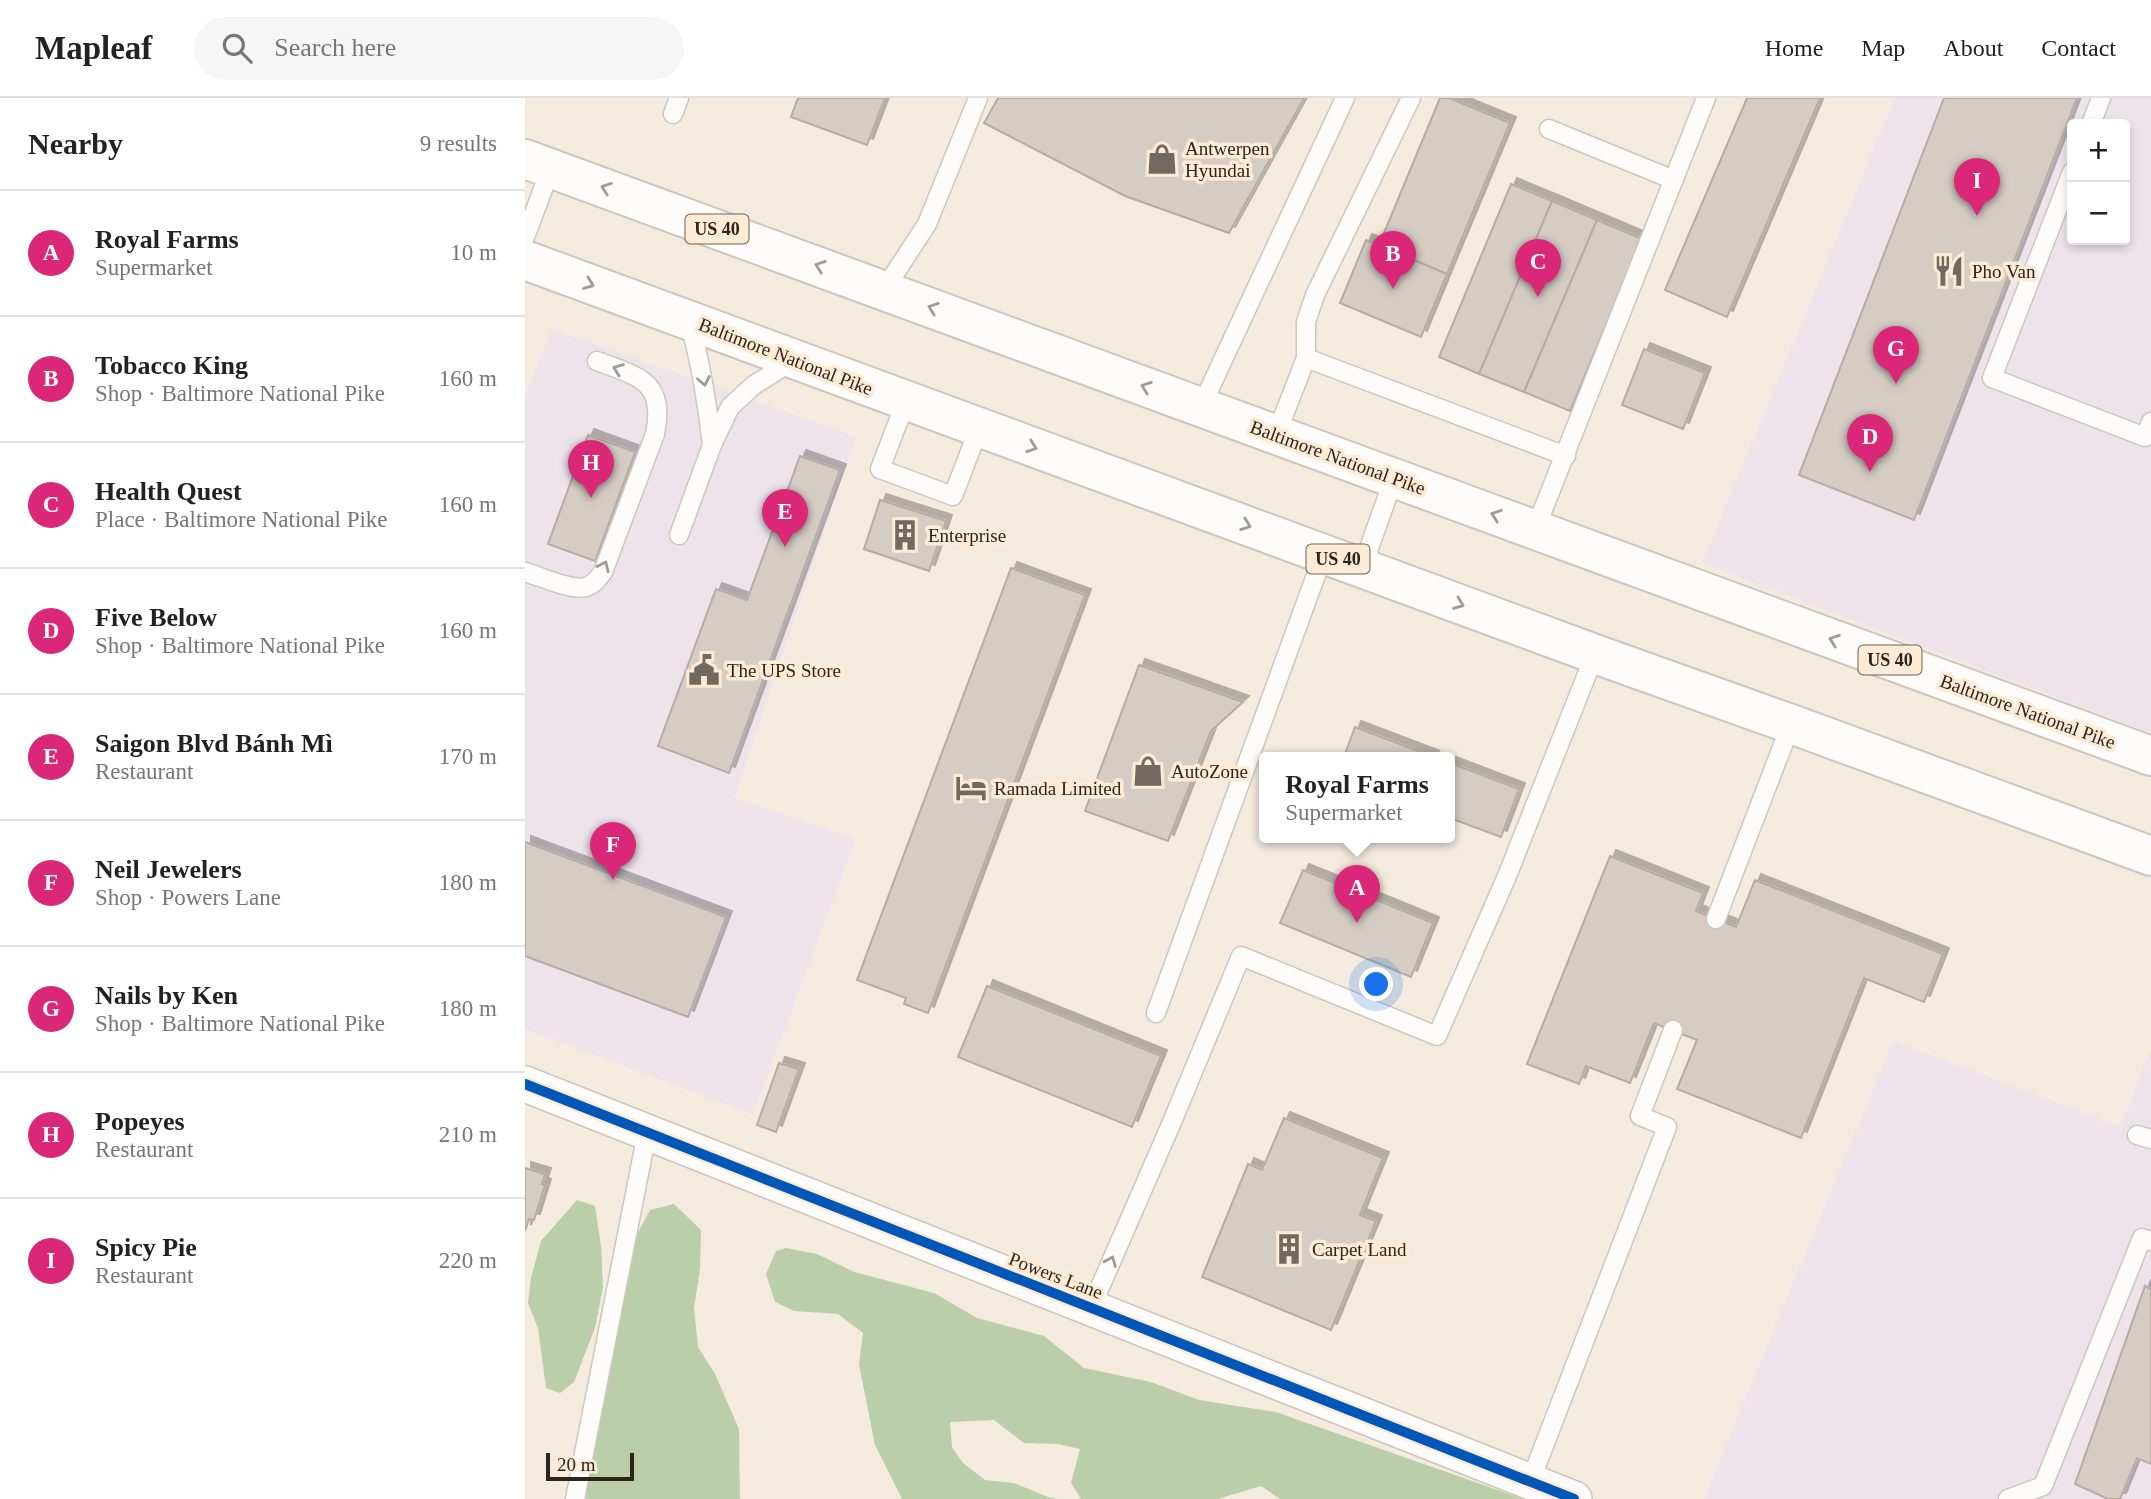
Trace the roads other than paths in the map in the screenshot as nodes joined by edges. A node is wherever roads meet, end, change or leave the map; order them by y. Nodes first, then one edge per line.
1 (978, 98) edge
2 (1345, 98) edge
3 (1411, 98) edge
4 (1706, 98) edge
5 (2101, 98) edge
6 (2093, 119) edge
7 (1549, 129) dead end
8 (538, 163) edge
9 (1674, 180) junction
10 (2068, 182) edge
11 (525, 237) edge
12 (525, 260) edge
13 (884, 290) junction
14 (689, 319) junction
15 (1306, 358) junction
16 (794, 360) junction
17 (597, 361) dead end
18 (906, 401) junction
19 (1201, 407) junction
20 (2151, 422) edge
21 (979, 428) junction
22 (1276, 435) junction
23 (712, 445) junction
24 (1566, 456) junction
25 (1394, 478) junction
26 (1535, 530) junction
27 (679, 535) dead end
28 (1324, 553) junction
29 (1362, 568) junction
30 (525, 572) edge
31 (1595, 654) junction
32 (1791, 724) junction
33 (2151, 756) edge
34 (2151, 856) edge
35 (1716, 919) dead end
36 (1156, 1013) dead end
37 (1673, 1030) dead end
38 (525, 1084) edge
39 (647, 1133) junction
40 (2151, 1241) edge
41 (1091, 1308) junction
42 (1530, 1482) junction
43 (575, 1499) edge
44 (1574, 1499) edge
45 (2008, 1499) edge

1 - 13 lane
2 - 19 lane
3 - 15 lane
4 - 9 lane
5 - 6 lane
7 - 9 lane
8 - 11 lane
13 -> 8 main road, Baltimore National Pike / US 40
9 - 24 lane
10 - 20 lane
12 -> 14 main road, Baltimore National Pike / US 40
19 -> 13 main road, Baltimore National Pike / US 40
14 - 16 main road, Baltimore National Pike / US 40
14 -> 23 lane
15 - 22 lane
15 - 24 lane
16 - 18 main road, Baltimore National Pike / US 40
16 - 23 lane
30 -> 17 lane
18 - 21 main road, Baltimore National Pike / US 40
18 - 21 lane
19 - 22 main road, Baltimore National Pike / US 40
21 -> 28 main road, Baltimore National Pike / US 40
22 - 25 main road, Baltimore National Pike / US 40
23 - 27 lane
24 - 26 lane
26 -> 25 main road, Baltimore National Pike / US 40
25 - 29 lane
33 -> 26 main road, Baltimore National Pike / US 40
28 - 29 main road, Baltimore National Pike / US 40
28 - 36 lane
29 -> 31 main road, Baltimore National Pike / US 40
31 - 32 main road, Baltimore National Pike / US 40
41 -> 31 lane
32 - 34 main road, Baltimore National Pike / US 40
32 - 35 lane
37 - 42 lane
38 - 39 street, Powers Lane
39 - 41 street, Powers Lane
39 - 43 lane
40 - 45 lane
41 - 42 street, Powers Lane
42 - 44 street, Powers Lane

